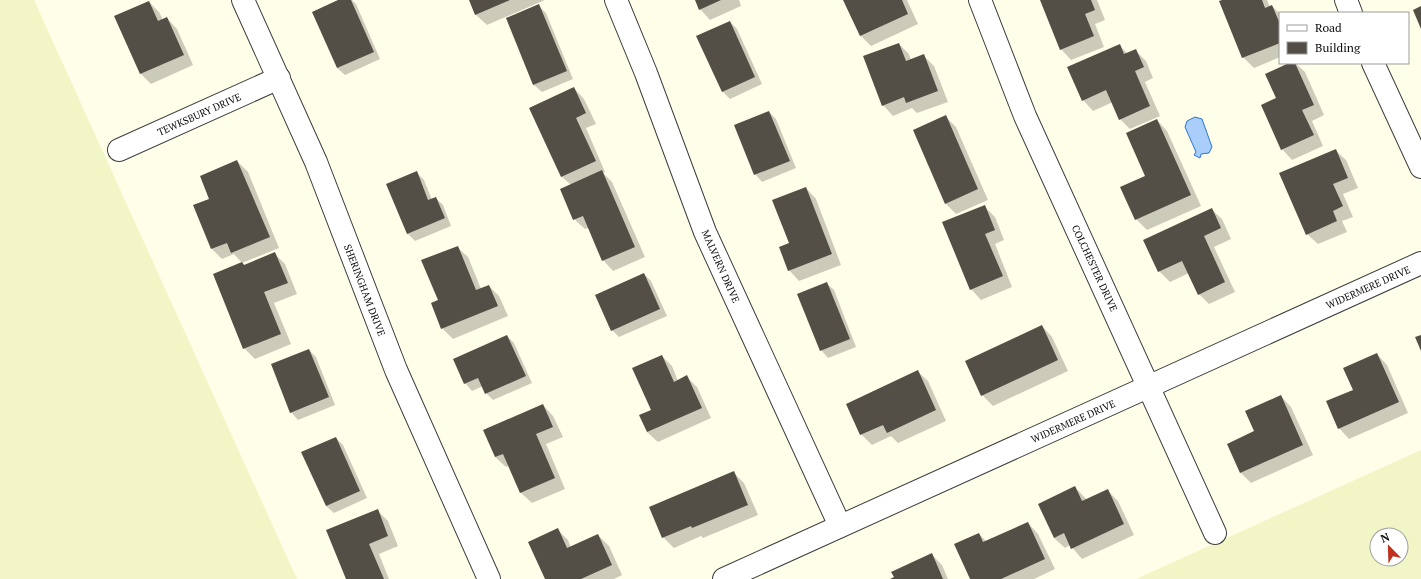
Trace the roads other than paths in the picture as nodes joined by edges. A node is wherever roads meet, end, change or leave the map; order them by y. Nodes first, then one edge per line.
1 (243, 0) edge
2 (616, 0) edge
3 (980, 0) edge
4 (1346, 0) edge
5 (1351, 12) edge
6 (1373, 64) edge
7 (279, 78) junction
8 (119, 150) dead end
9 (1421, 167) edge
10 (1421, 263) edge
11 (1150, 386) junction
12 (840, 526) junction
13 (1215, 533) dead end
14 (488, 579) edge
15 (724, 579) edge

1 - 7 street, SHERINGHAM DRIVE
2 - 12 street, MALVERN DRIVE
3 - 11 street, COLCHESTER DRIVE
4 - 5 street
6 - 9 street
7 - 8 street, TEWKSBURY DRIVE
7 - 14 street, SHERINGHAM DRIVE
10 - 11 street, WIDERMERE DRIVE
11 - 12 street, WIDERMERE DRIVE
11 - 13 street, COLCHESTER DRIVE
12 - 15 street, WIDERMERE DRIVE

